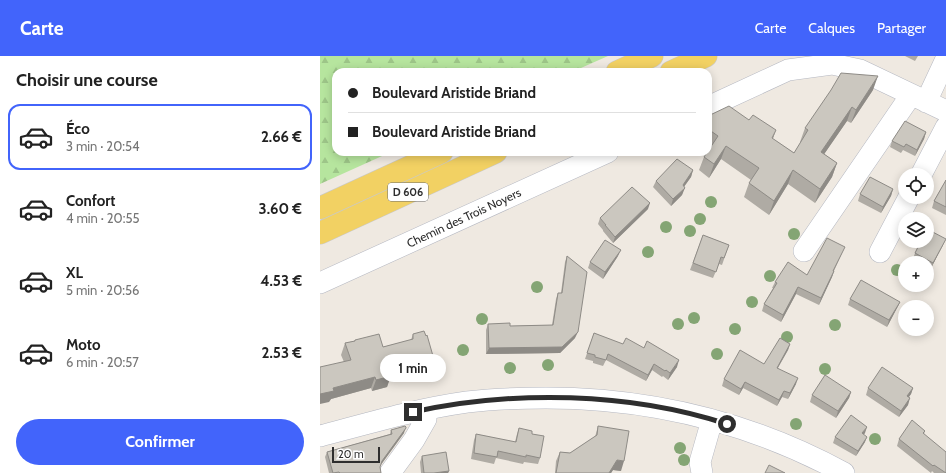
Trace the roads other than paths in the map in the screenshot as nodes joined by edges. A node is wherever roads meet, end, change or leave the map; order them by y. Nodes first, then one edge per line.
1 (652, 56) edge
2 (706, 56) edge
3 (946, 59) edge
4 (626, 68) edge
5 (680, 68) edge
6 (918, 99) junction
7 (712, 105) edge
8 (946, 111) edge
9 (946, 127) edge
10 (433, 156) edge
11 (487, 156) edge
12 (599, 156) edge
13 (924, 168) edge
14 (905, 204) edge
15 (320, 208) edge
16 (320, 233) edge
17 (804, 251) dead end
18 (880, 252) dead end
19 (320, 283) edge
20 (424, 410) junction
21 (712, 420) junction
22 (320, 436) edge
23 (390, 473) edge
24 (702, 473) edge
25 (844, 473) edge

1 - 4 main road
2 - 5 main road
3 - 6 street
6 - 7 street
6 - 8 street
6 - 17 street
9 - 13 street
10 - 15 main road, D 606
11 - 16 main road, D 606
12 - 19 street, Chemin des Trois Noyers
14 - 18 street
20 - 21 street
20 - 22 street
20 - 23 street
21 - 24 street
21 - 25 street

